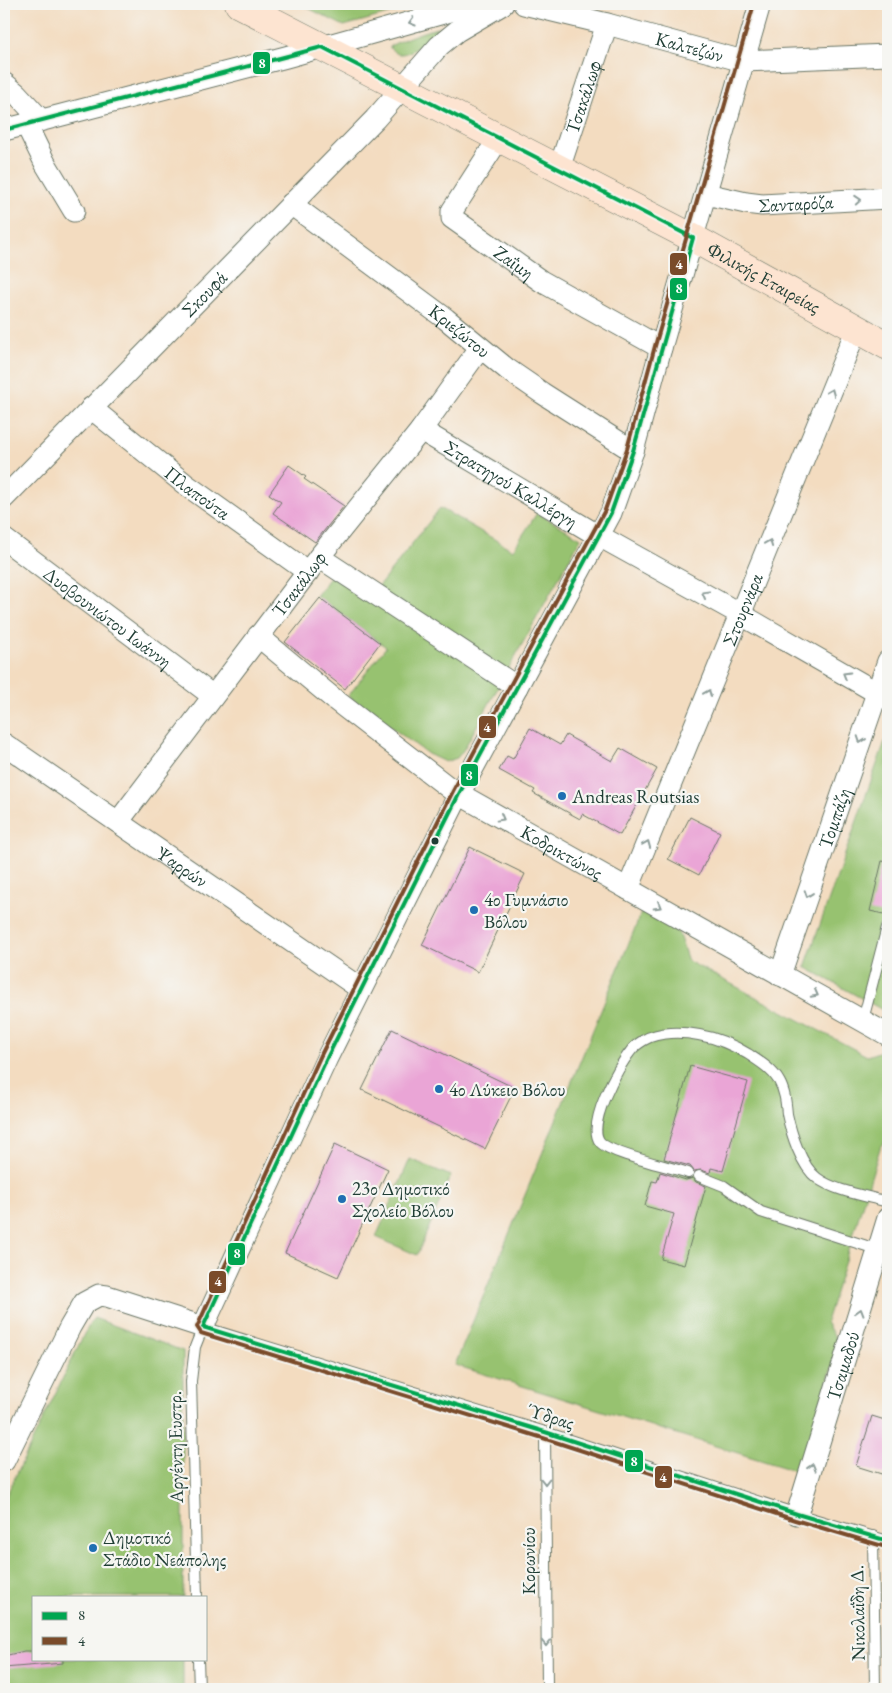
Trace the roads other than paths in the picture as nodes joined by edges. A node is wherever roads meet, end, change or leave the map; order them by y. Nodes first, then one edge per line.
1 (239, 4) edge
2 (476, 4) edge
3 (503, 4) edge
4 (524, 4) edge
5 (760, 4) edge
6 (607, 24) junction
7 (322, 47) junction
8 (888, 55) edge
9 (743, 61) junction
10 (4, 83) edge
11 (403, 89) junction
12 (33, 122) junction
13 (4, 130) edge
14 (499, 138) junction
15 (559, 169) junction
16 (706, 194) junction
17 (888, 198) edge
18 (292, 204) junction
19 (74, 211) dead end
20 (693, 238) junction
21 (857, 328) junction
22 (888, 346) edge
23 (480, 348) junction
24 (661, 348) junction
25 (91, 408) junction
26 (421, 430) junction
27 (633, 451) junction
28 (4, 498) edge
29 (600, 537) junction
30 (4, 539) edge
31 (313, 564) junction
32 (740, 614) junction
33 (258, 636) junction
34 (888, 661) edge
35 (517, 687) junction
36 (213, 696) junction
37 (882, 696) edge
38 (4, 744) edge
39 (459, 794) junction
40 (118, 822) junction
41 (628, 889) junction
42 (887, 927) edge
43 (780, 975) junction
44 (362, 989) junction
45 (863, 1020) junction
46 (888, 1035) edge
47 (688, 1173) dead end
48 (699, 1176) dead end
49 (888, 1202) edge
50 (888, 1218) edge
51 (879, 1250) junction
52 (203, 1327) junction
53 (545, 1432) junction
54 (4, 1461) edge
55 (797, 1514) junction
56 (873, 1536) junction
57 (888, 1541) edge
58 (197, 1596) edge
59 (198, 1660) edge
60 (199, 1689) edge
61 (546, 1689) edge
62 (875, 1689) edge

1 - 7 street, Φιλικής Εταιρείας
2 -> 7 street
3 - 11 street, Σκουφά
4 - 6 street, Καλτεζών
5 - 9 street
6 - 9 street, Καλτεζών
6 - 15 street, Τσακάλωφ
7 - 11 street, Φιλικής Εταιρείας
7 - 12 street
8 - 9 street, Καλτεζών
9 - 16 street
10 - 12 street
11 - 14 street, Φιλικής Εταιρείας
11 - 18 street, Σκουφά
12 - 13 street
12 - 19 street
14 - 15 street, Φιλικής Εταιρείας
14 - 24 street, Ζαΐμη
15 - 20 street, Φιλικής Εταιρείας
16 -> 17 street, Σανταρόζα
16 - 20 street
18 - 23 street, Κριεζώτου
18 - 25 street, Σκουφά
20 - 21 street, Φιλικής Εταιρείας
20 - 24 street
21 - 22 street, Φιλικής Εταιρείας
32 -> 21 street, Στουρνάρα
23 - 26 street, Τσακάλωφ
23 - 27 street, Κριεζώτου
24 - 27 street
25 - 28 street, Σκουφά
25 - 31 street, Πλαπούτα
26 - 29 street, Στρατηγού Καλλέργη
26 - 31 street, Τσακάλωφ
27 - 29 street
32 -> 29 street, Στρατηγού Καλλέργη
29 - 35 street
30 - 36 street, Δυοβουνιώτου Ιωάννη
31 - 33 street, Τσακάλωφ
31 - 35 street, Πλαπούτα
37 -> 32 street, Στρατηγού Καλλέργη
41 -> 32 street, Στουρνάρα
33 - 36 street, Τσακάλωφ
33 - 39 street, Κοδρικτώνος
34 - 37 street, Τομπάζη
35 - 39 street
36 - 40 street, Τσακάλωφ
37 -> 43 street, Τομπάζη
38 - 40 street, Ψαρρών
39 -> 41 street, Κοδρικτώνος
39 - 44 street
40 - 44 street, Ψαρρών
41 -> 43 street, Κοδρικτώνος
42 - 45 lane
43 -> 45 street, Κοδρικτώνος
44 - 52 street
45 - 46 street, Κοδρικτώνος
47 - 49 lane
48 - 51 lane
50 - 51 street, Τσαμαδού
55 -> 51 street, Τσαμαδού
52 - 53 lane, Ύδρας
52 - 54 street
52 - 58 lane, Αργέντη Ευστρ.
53 - 55 lane, Ύδρας
53 -> 61 lane, Κορωνίου
55 - 56 lane, Ύδρας
56 - 57 lane, Ύδρας
56 - 62 lane, Νικολαΐδη Δ.
59 - 60 lane

